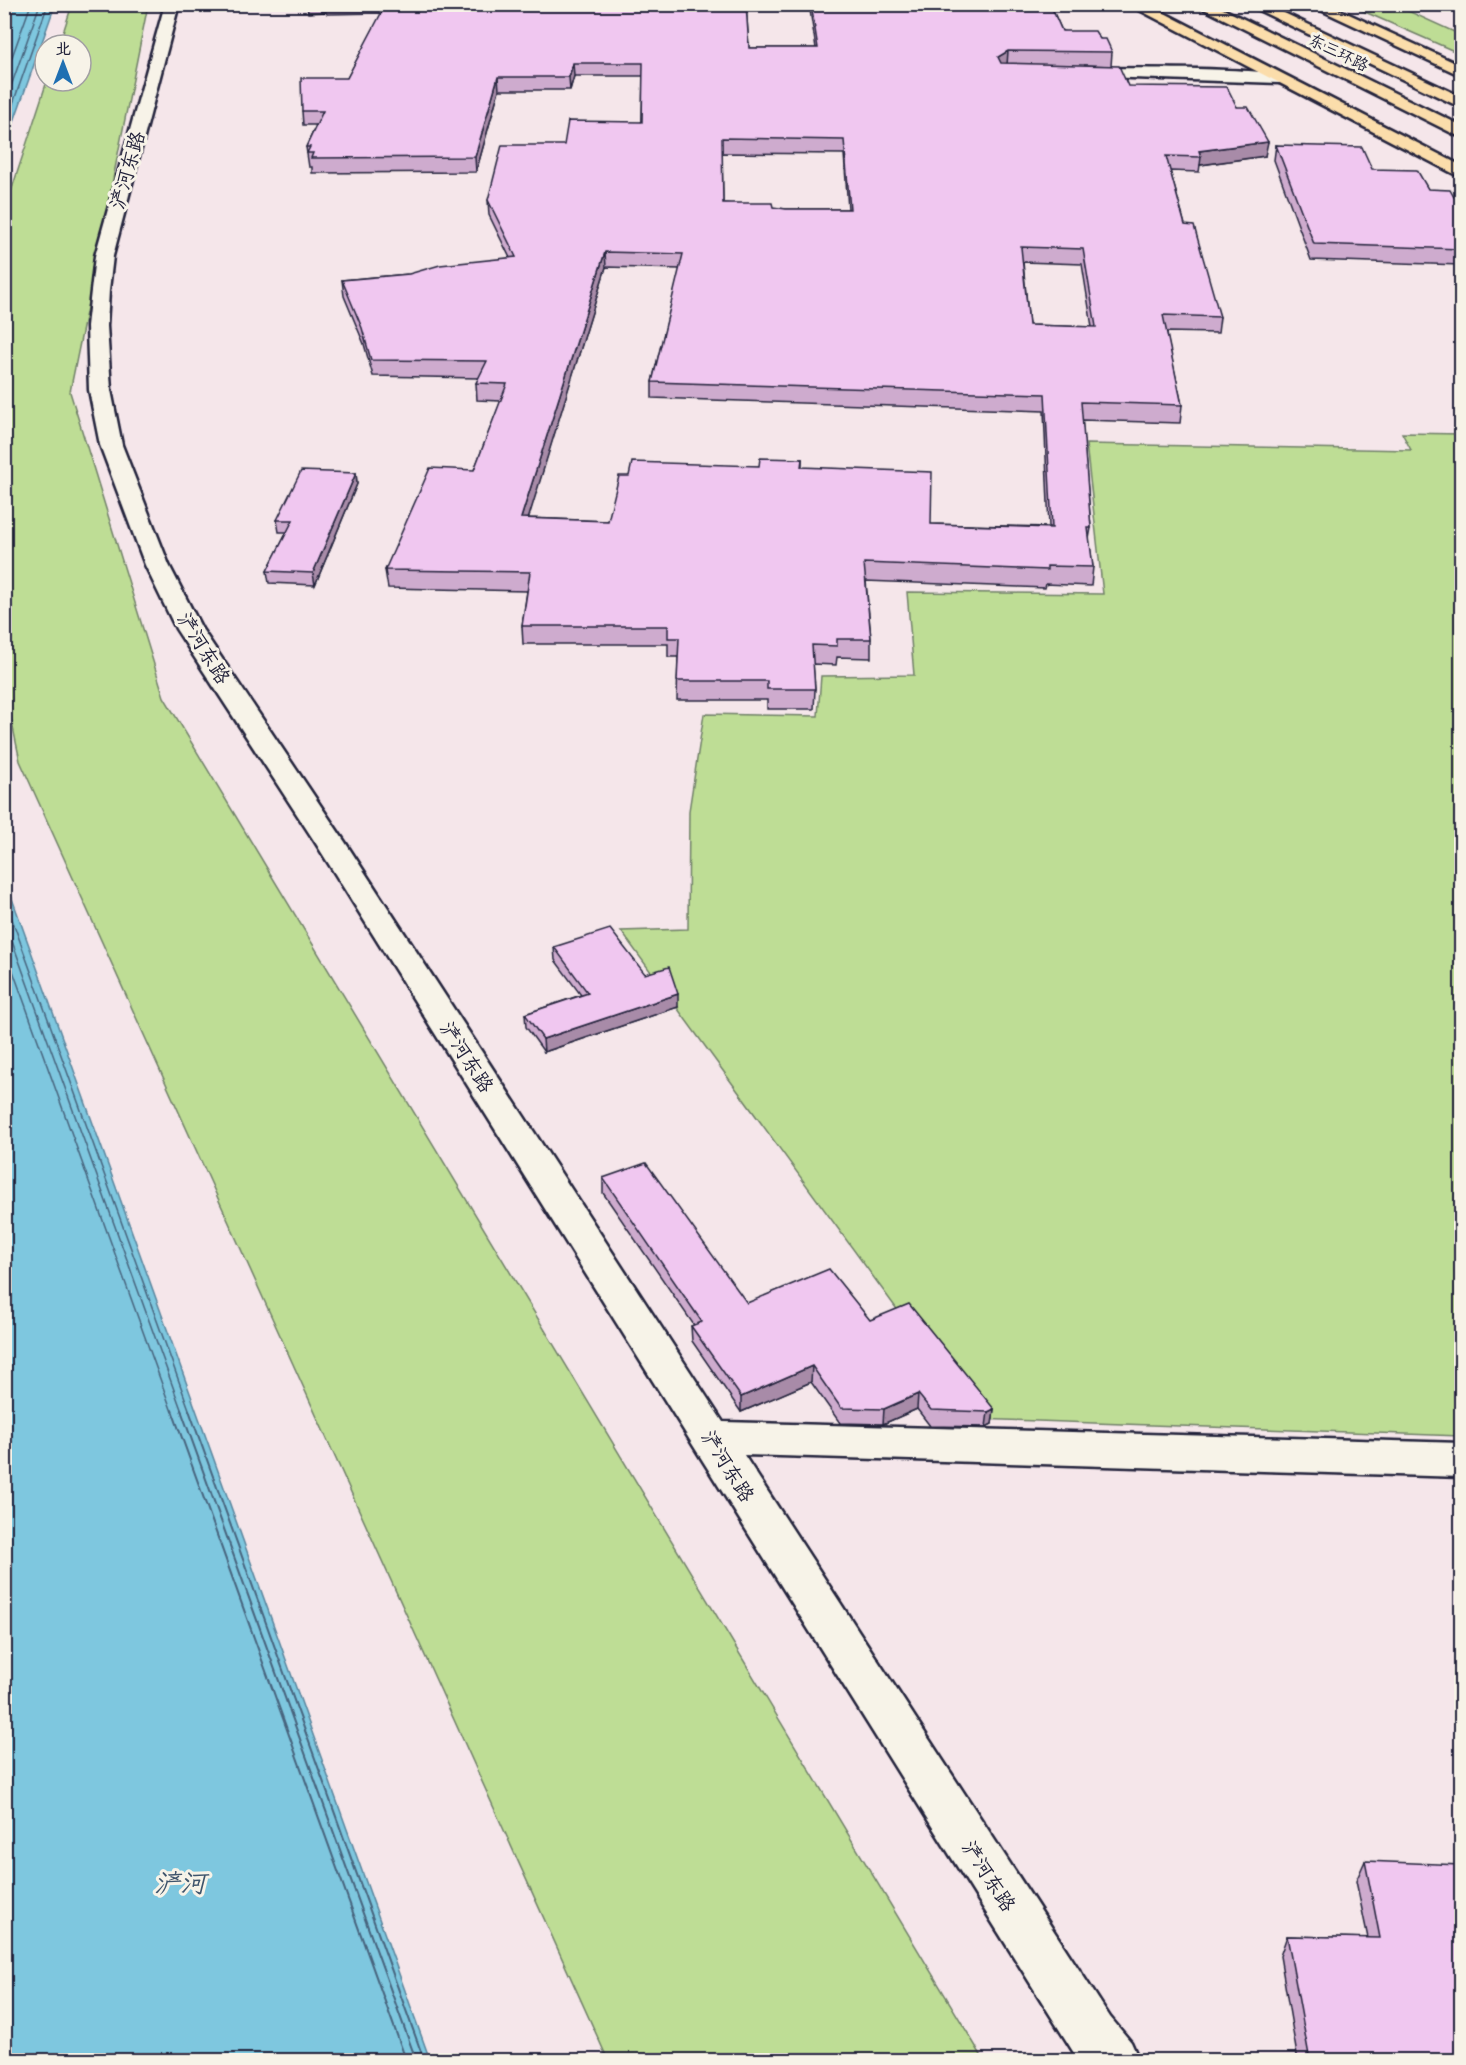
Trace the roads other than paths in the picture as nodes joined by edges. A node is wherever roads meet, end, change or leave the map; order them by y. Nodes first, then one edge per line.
1 (172, 4) edge
2 (1135, 4) edge
3 (1201, 4) edge
4 (1253, 4) edge
5 (1315, 4) edge
6 (1067, 72) edge
7 (1461, 72) edge
8 (1280, 78) junction
9 (1461, 103) edge
10 (1461, 133) edge
11 (1461, 173) edge
12 (710, 1438) junction
13 (1461, 1460) edge
14 (1103, 2052) edge

1 - 12 street, 浐河东路
2 - 8 main road
3 - 10 main road, 东三环路
4 - 9 main road, 东三环路
5 - 7 main road
6 - 8 street
8 - 11 main road
12 - 13 street
12 - 14 street, 浐河东路

